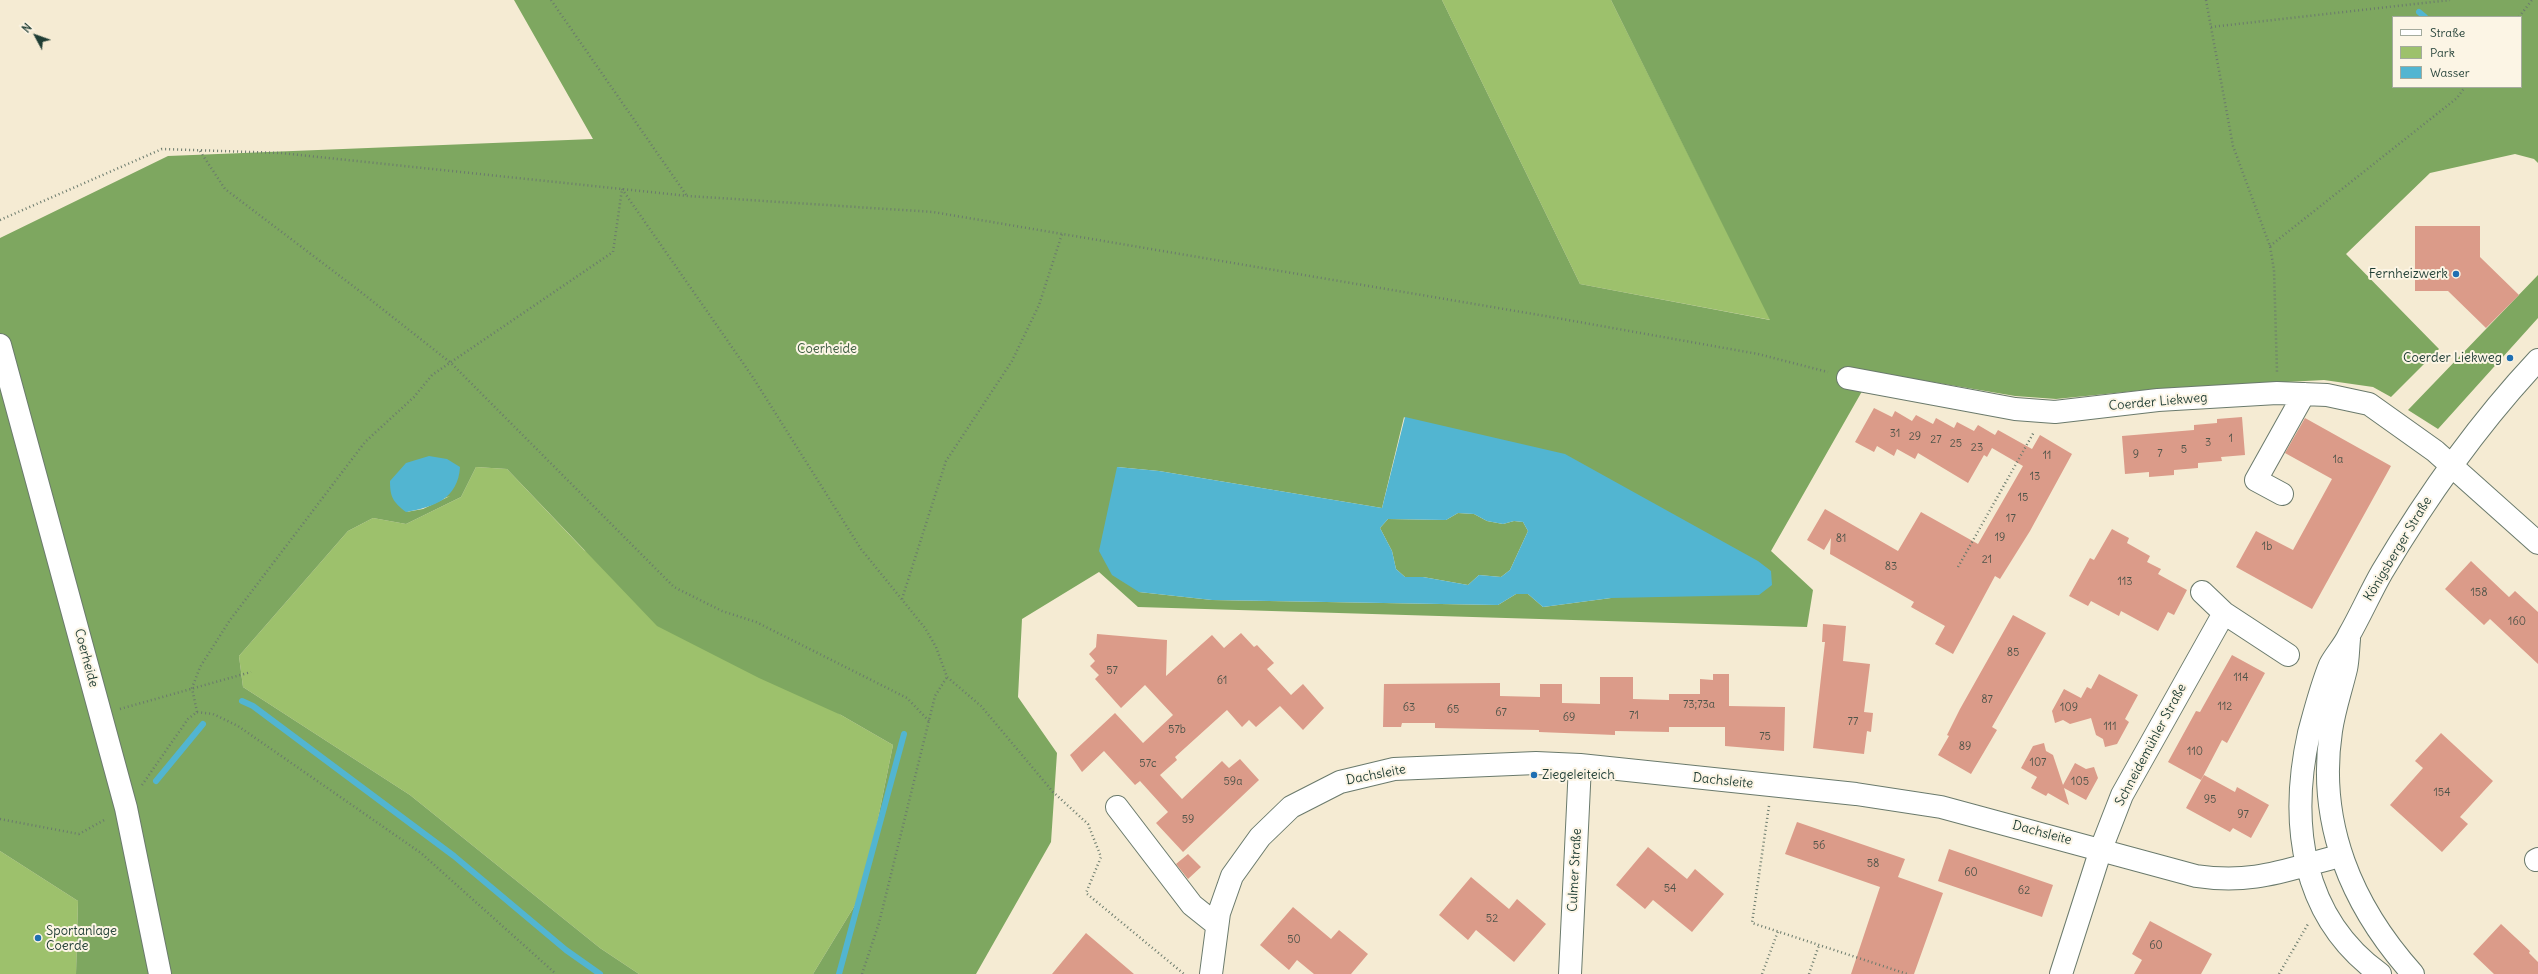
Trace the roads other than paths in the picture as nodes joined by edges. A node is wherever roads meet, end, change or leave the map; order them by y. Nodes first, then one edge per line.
1 (0, 346) edge
2 (2538, 360) edge
3 (1848, 378) road end
4 (2304, 394) junction
5 (2452, 465) junction
6 (2282, 494) dead end
7 (2538, 543) edge
8 (2202, 592) dead end
9 (2224, 613) junction
10 (2349, 636) junction
11 (2288, 655) dead end
12 (1580, 765) junction
13 (1117, 807) dead end
14 (2101, 849) junction
15 (2340, 856) junction
16 (2306, 864) junction
17 (1218, 925) junction
18 (160, 974) edge
19 (1211, 974) edge
20 (1570, 974) edge
21 (2061, 974) edge
22 (2380, 974) edge
23 (2413, 974) edge

1 - 18 street, Coerheide
2 - 5 street, Königsberger Straße
3 - 4 street, Coerder Liekweg
4 - 5 street, Coerder Liekweg
4 - 6 street
5 - 7 street
5 - 10 street, Königsberger Straße
8 - 9 street
9 - 11 street
9 - 14 street, Schneidemühler Straße
10 - 15 street, Königsberger Straße
10 - 16 street, Königsberger Straße
12 - 14 street, Dachsleite
12 - 17 street, Dachsleite
12 - 20 street, Culmer Straße
13 - 17 street
14 - 16 street, Dachsleite
14 - 21 street, Schneidemühler Straße
15 - 16 street, Dachsleite
15 - 23 street, Königsberger Straße
16 - 22 street, Königsberger Straße
17 - 19 street, Dachsleite

